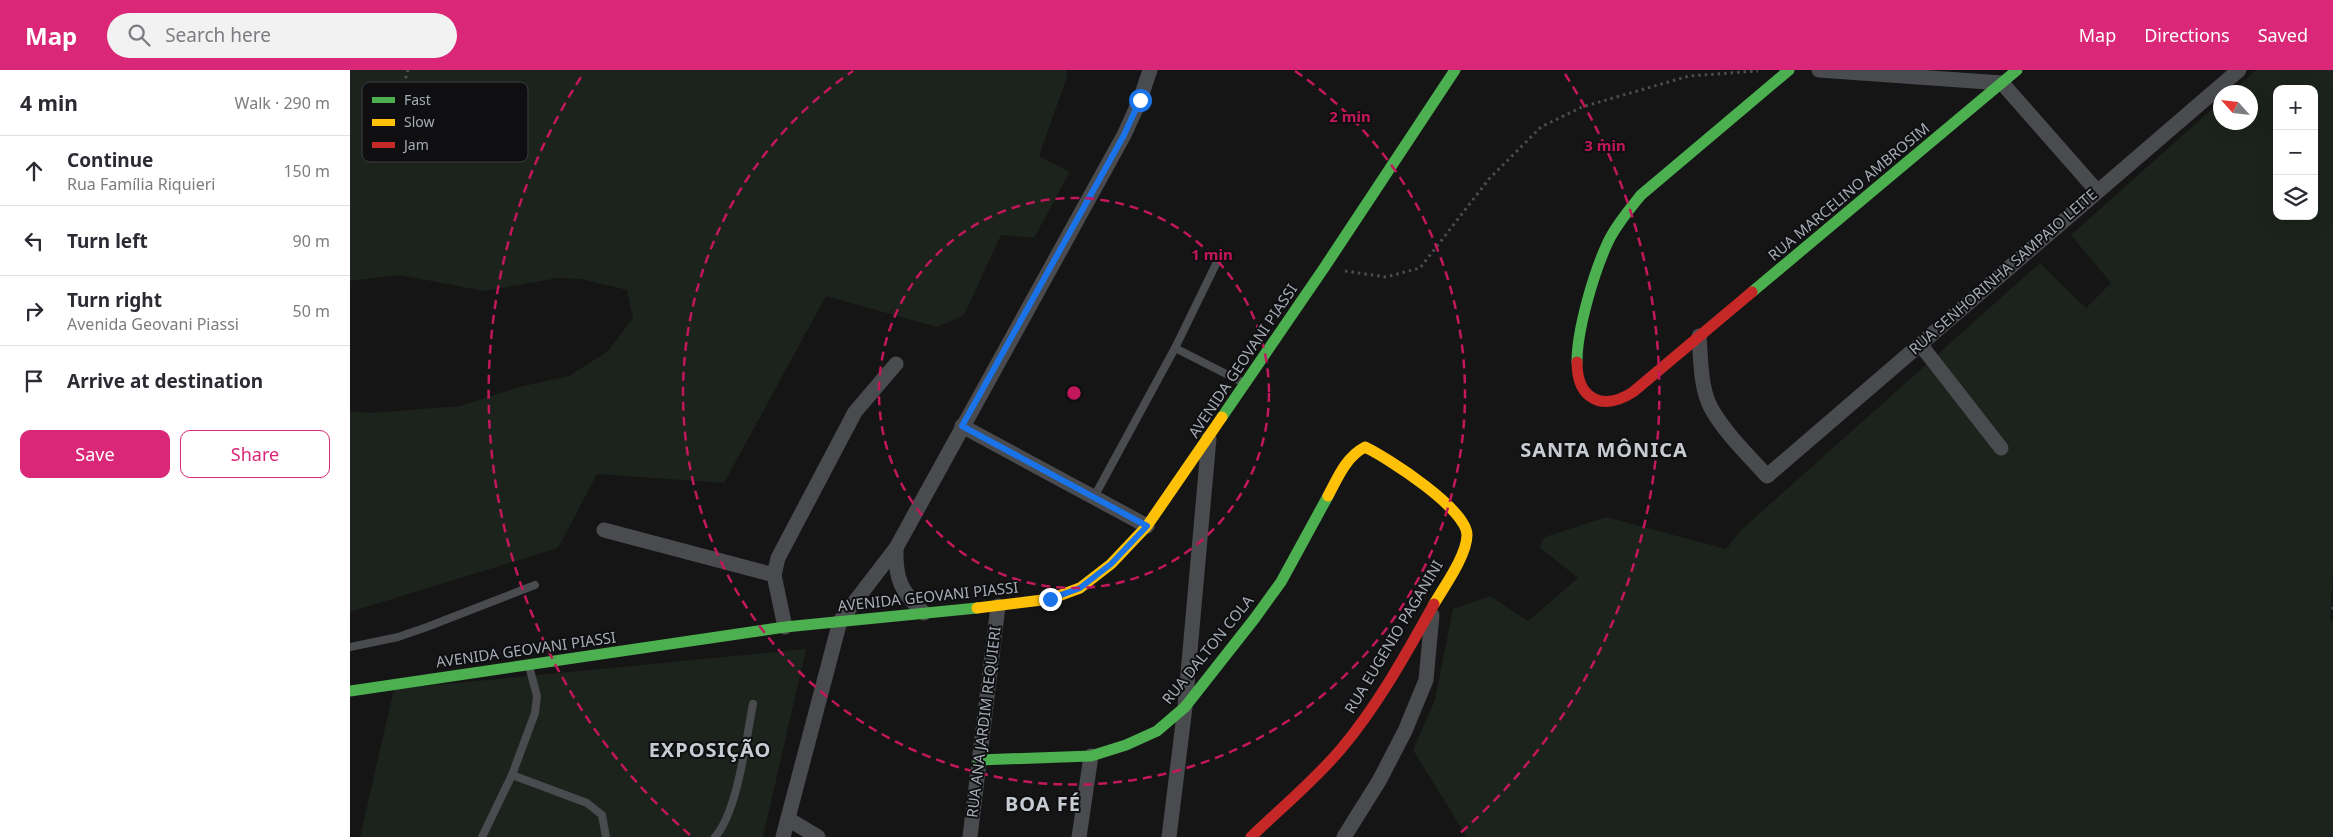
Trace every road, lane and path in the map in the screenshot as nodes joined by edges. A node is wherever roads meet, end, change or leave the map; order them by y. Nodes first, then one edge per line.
1 (1150, 70) edge
2 (1455, 70) edge
3 (1767, 70) edge
4 (1789, 70) edge
5 (1819, 70) edge
6 (2018, 70) edge
7 (2239, 70) edge
8 (2002, 83) junction
9 (2096, 191) junction
10 (1217, 262) dead end
11 (1324, 268) junction
12 (1699, 336) junction
13 (1920, 344) junction
14 (1175, 348) junction
15 (896, 364) dead end
16 (1245, 384) junction
17 (962, 426) junction
18 (1209, 437) junction
19 (2001, 448) dead end
20 (1355, 452) joint
21 (1094, 497) junction
22 (1147, 526) junction
23 (604, 530) dead end
24 (896, 548) junction
25 (774, 575) junction
26 (536, 585) dead end
27 (998, 606) junction
28 (1432, 607) junction
29 (924, 613) junction
30 (840, 621) junction
31 (785, 627) junction
32 (350, 647) edge
33 (528, 664) junction
34 (350, 691) edge
35 (753, 704) dead end
36 (1185, 707) junction
37 (1090, 756) junction
38 (978, 760) junction
39 (512, 775) junction
40 (788, 819) junction
41 (482, 837) edge
42 (606, 837) edge
43 (715, 837) edge
44 (783, 837) edge
45 (818, 837) edge
46 (970, 837) edge
47 (1078, 837) edge
48 (1169, 837) edge
49 (1251, 837) edge
50 (1344, 837) edge

1 - 17 street
2 - 11 street, AVENIDA GEOVANI PIASSI
3 - 11 path
4 - 12 street, RUA MARCELINO AMBROSIM
5 - 8 street
6 - 8 street, RUA MARCELINO AMBROSIM
7 - 9 street, RUA SENHORINHA SAMPAIO LEITE
8 - 9 street
8 - 12 street, RUA MARCELINO AMBROSIM
9 - 13 street, RUA SENHORINHA SAMPAIO LEITE
10 - 14 lane
11 - 16 street, AVENIDA GEOVANI PIASSI
12 - 13 street, RUA SENHORINHA SAMPAIO LEITE
13 - 19 street
14 - 16 lane
14 - 21 lane
15 - 25 street
16 - 18 street, AVENIDA GEOVANI PIASSI
17 - 21 street
17 - 24 street
18 - 22 street, AVENIDA GEOVANI PIASSI
18 - 36 street
20 - 28 street, RUA EUGENIO PAGANINI
20 - 36 street, RUA DALTON COLA
21 - 22 street
22 - 27 street, AVENIDA GEOVANI PIASSI
23 - 25 street
24 - 29 street
24 - 30 street
25 - 31 street
26 - 32 lane
27 - 29 street, AVENIDA GEOVANI PIASSI
27 - 38 street, RUA ANA JARDIM REQUIERI
28 - 49 street, RUA EUGENIO PAGANINI
28 - 50 street
29 - 30 street, AVENIDA GEOVANI PIASSI
30 - 31 street, AVENIDA GEOVANI PIASSI
30 - 40 street
31 - 33 street, AVENIDA GEOVANI PIASSI
33 - 34 street, AVENIDA GEOVANI PIASSI
33 - 39 lane
35 - 43 lane
36 - 37 street, RUA DALTON COLA
36 - 48 street
37 - 38 street, RUA DALTON COLA
37 - 47 street
38 - 46 street, RUA ANA JARDIM REQUIERI
39 - 41 lane
39 - 42 lane
40 - 44 street
40 - 45 street

